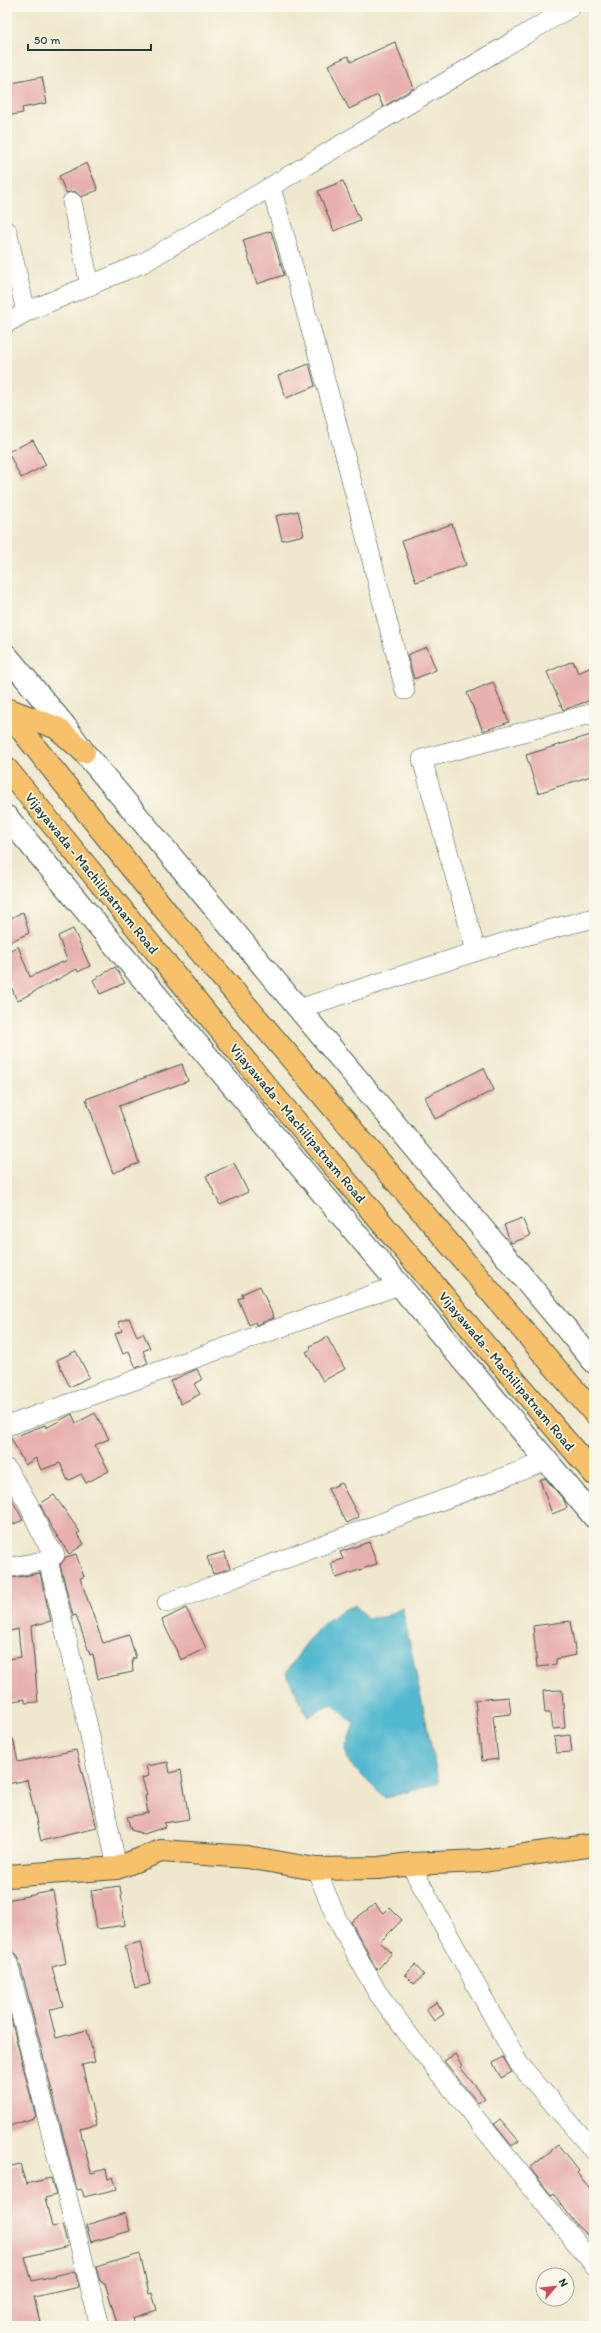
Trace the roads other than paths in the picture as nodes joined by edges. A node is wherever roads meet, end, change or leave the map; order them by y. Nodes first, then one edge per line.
1 (571, 7) edge
2 (271, 188) junction
3 (72, 202) dead end
4 (7, 232) edge
5 (90, 286) junction
6 (26, 312) junction
7 (7, 323) edge
8 (7, 656) edge
9 (405, 690) dead end
10 (7, 711) edge
11 (594, 713) edge
12 (84, 752) junction
13 (7, 769) edge
14 (7, 786) edge
15 (29, 797) junction
16 (7, 817) edge
17 (594, 918) edge
18 (476, 951) junction
19 (298, 1009) junction
20 (399, 1285) junction
21 (594, 1362) edge
22 (594, 1413) edge
23 (7, 1426) edge
24 (547, 1461) junction
25 (7, 1469) edge
26 (594, 1474) edge
27 (594, 1517) edge
28 (48, 1560) junction
29 (7, 1568) edge
30 (167, 1603) dead end
31 (594, 1845) edge
32 (410, 1864) junction
33 (117, 1868) junction
34 (316, 1869) junction
35 (7, 1876) edge
36 (7, 1959) edge
37 (594, 2151) edge
38 (594, 2265) edge
39 (100, 2326) edge

1 - 2 street
2 - 5 street
2 - 9 street
3 - 5 street
4 - 6 street
5 - 6 street
6 - 7 street
8 - 12 street
10 - 12 main road
10 - 22 main road
11 - 18 street
12 - 19 street
13 - 15 main road, Vijayawada - Machilipatnam Road
14 - 15 main road
15 - 26 main road, Vijayawada - Machilipatnam Road
16 - 20 street
17 - 18 street
18 - 19 street
19 - 21 street
20 - 23 street
20 - 24 street
24 - 27 street
24 - 30 street
25 - 28 street
28 - 29 street
28 - 33 street
31 - 32 main road
32 - 34 main road
32 - 37 street
33 - 34 main road
33 - 35 main road
34 - 38 street
36 - 39 street

